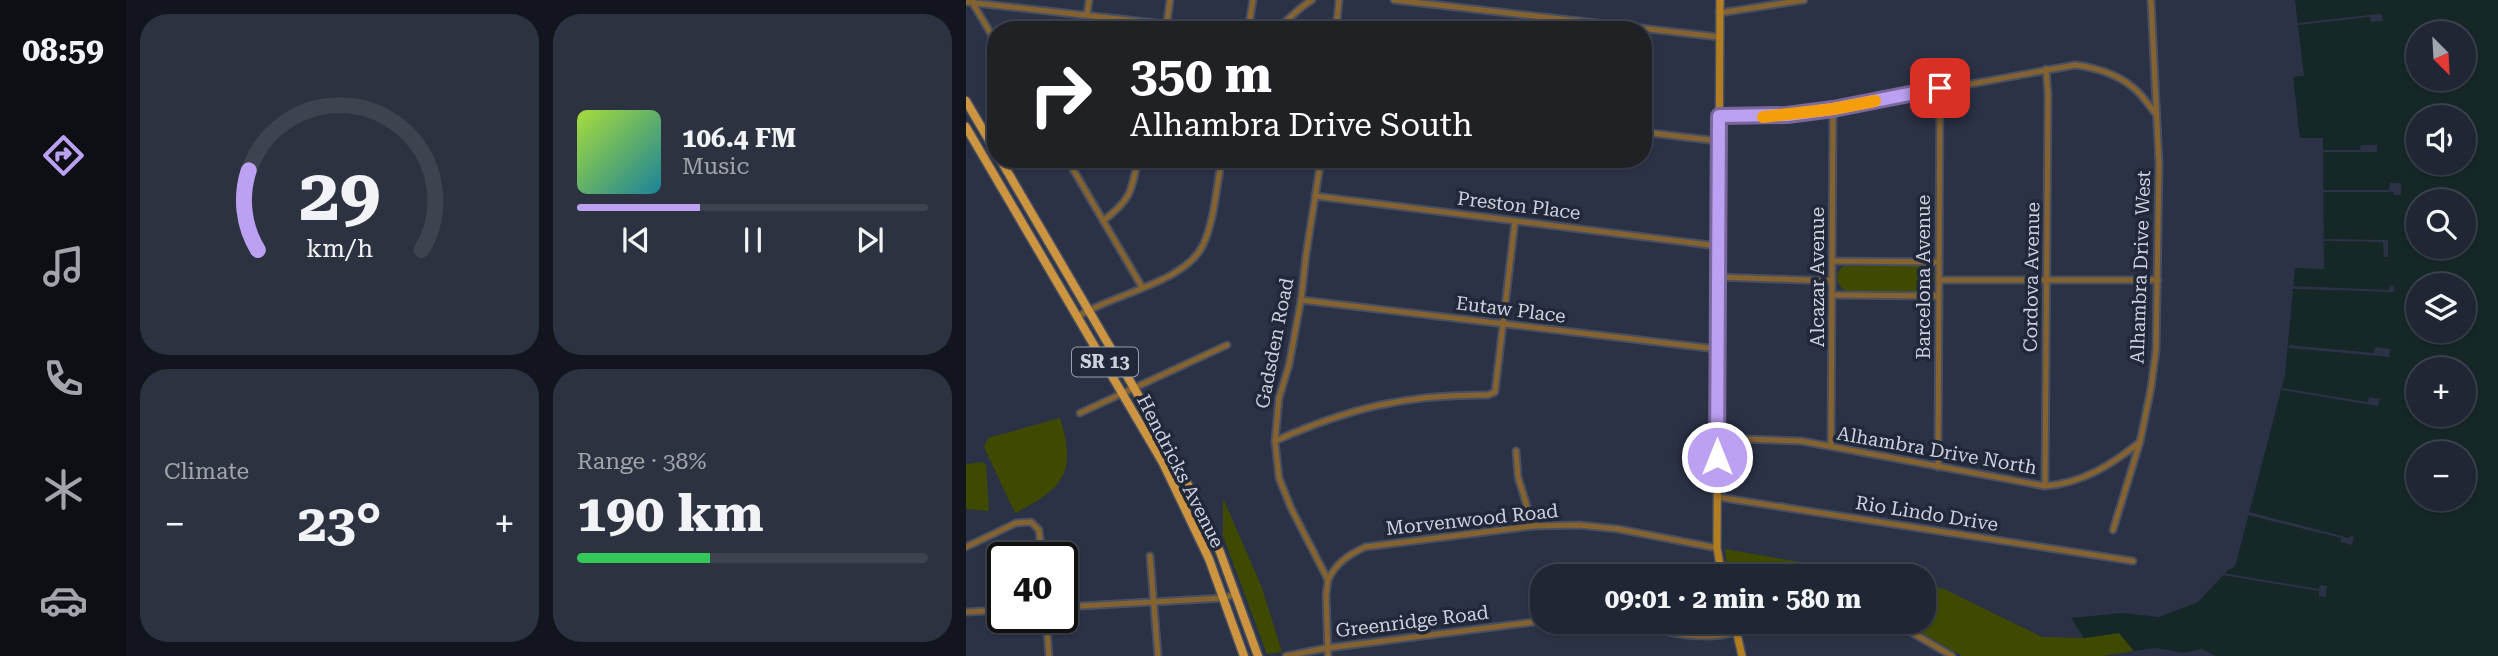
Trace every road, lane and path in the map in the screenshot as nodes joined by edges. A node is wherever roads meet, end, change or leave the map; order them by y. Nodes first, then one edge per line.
1 (1089, 0) edge
2 (1170, 0) edge
3 (1253, 0) edge
4 (1312, 0) edge
5 (1339, 0) edge
6 (1394, 0) edge
7 (1720, 0) edge
8 (1804, 0) edge
9 (2151, 0) edge
10 (969, 1) edge
11 (1719, 13) junction
12 (1087, 15) junction
13 (1126, 21) edge
14 (1167, 21) edge
15 (1250, 21) edge
16 (1285, 21) edge
17 (1337, 21) edge
18 (1578, 21) edge
19 (987, 28) edge
20 (1652, 29) edge
21 (1719, 37) junction
22 (2046, 69) junction
23 (1940, 88) junction
24 (966, 101) edge
25 (1833, 109) junction
26 (2157, 114) junction
27 (1719, 116) junction
28 (966, 127) edge
29 (1652, 133) edge
30 (987, 137) edge
31 (1718, 141) junction
32 (987, 162) edge
33 (1005, 168) edge
34 (1072, 168) edge
35 (1136, 168) edge
36 (1220, 168) edge
37 (1320, 168) edge
38 (991, 169) edge
39 (1315, 196) junction
40 (1515, 221) junction
41 (1103, 222) junction
42 (1039, 226) junction
43 (1028, 232) junction
44 (1718, 246) junction
45 (1832, 261) junction
46 (1939, 262) junction
47 (1718, 277) junction
48 (2158, 279) junction
49 (1939, 280) junction
50 (2046, 280) junction
51 (1832, 281) junction
52 (1142, 287) junction
53 (1832, 295) junction
54 (1939, 296) junction
55 (1301, 300) junction
56 (1089, 310) junction
57 (1077, 317) junction
58 (1502, 324) junction
59 (1227, 345) dead end
60 (1717, 349) junction
61 (1135, 387) junction
62 (1123, 393) junction
63 (1080, 413) dead end
64 (1717, 438) junction
65 (1275, 441) junction
66 (2140, 443) junction
67 (1831, 446) junction
68 (1170, 450) junction
69 (1516, 451) dead end
70 (1159, 455) junction
71 (1938, 467) junction
72 (2045, 486) junction
73 (1717, 497) junction
74 (1533, 526) junction
75 (2113, 530) dead end
76 (1041, 542) edge
77 (966, 547) edge
78 (1717, 548) junction
79 (1150, 556) dead end
80 (2133, 561) dead end
81 (1720, 564) edge
82 (1328, 580) junction
83 (1236, 594) junction
84 (1224, 598) junction
85 (1154, 602) junction
86 (1078, 606) edge
87 (987, 611) edge
88 (966, 612) edge
89 (1530, 623) edge
90 (1047, 633) edge
91 (1687, 634) edge
92 (1729, 634) edge
93 (1736, 634) edge
94 (1914, 634) edge
95 (1327, 648) junction
96 (1049, 656) edge
97 (1157, 656) edge
98 (1244, 656) edge
99 (1258, 656) edge
100 (1286, 656) edge
101 (1328, 656) edge
102 (1742, 656) edge
103 (1952, 656) edge

1 - 12 street
2 - 14 street
3 - 15 street
4 - 16 street
5 - 17 street
6 - 18 street
7 - 11 street
8 - 11 street
9 - 26 street, Alhambra Drive West
10 - 12 street
10 - 19 street
11 - 21 street
12 - 13 street
20 - 21 street
21 - 27 street
22 - 23 street
22 - 26 street
22 - 50 street, Cordova Avenue
23 - 25 street
23 - 46 street, Barcelona Avenue
24 - 30 main road
25 - 27 street
25 - 45 street, Alcazar Avenue
26 - 48 street, Alhambra Drive West
27 - 31 street
28 - 32 main road, Hendricks Avenue / SR 13
29 - 31 street
31 - 44 street
33 - 42 main road, Hendricks Avenue / SR 13
34 - 41 street
35 - 41 street
36 - 52 street
37 - 39 street, Gadsden Road
38 - 43 main road, Hendricks Avenue / SR 13
39 - 40 street, Preston Place
39 - 55 street, Gadsden Road
40 - 44 street, Preston Place
40 - 58 street
41 - 52 street
42 - 43 main road
42 - 56 main road, Hendricks Avenue / SR 13
43 - 57 main road, Hendricks Avenue / SR 13
44 - 47 street
45 - 46 street
45 - 51 street, Alcazar Avenue
46 - 49 street, Barcelona Avenue
47 - 51 street
47 - 60 street
48 - 50 street
48 - 66 street, Alhambra Drive West
49 - 50 street
49 - 54 street, Barcelona Avenue
50 - 72 street, Cordova Avenue
51 - 53 street, Alcazar Avenue
52 - 56 street
53 - 54 street
53 - 67 street, Alcazar Avenue
54 - 71 street, Barcelona Avenue
55 - 58 street, Eutaw Place
55 - 65 street, Gadsden Road
56 - 57 street
56 - 61 main road, Hendricks Avenue / SR 13
57 - 62 main road, Hendricks Avenue / SR 13
58 - 60 street, Eutaw Place
58 - 65 street
59 - 61 street
60 - 64 street
61 - 62 street
61 - 68 main road, Hendricks Avenue / SR 13
62 - 63 street
62 - 70 main road, Hendricks Avenue / SR 13
64 - 67 street, Alhambra Drive North
64 - 73 street
65 - 82 street, Gadsden Road
66 - 72 street, Alhambra Drive North
66 - 75 street, Alhambra Drive West
67 - 71 street, Alhambra Drive North
68 - 70 main road
68 - 83 main road, Hendricks Avenue / SR 13
69 - 74 street
70 - 84 main road, Hendricks Avenue / SR 13
71 - 72 street, Alhambra Drive North
73 - 78 street
73 - 80 street, Rio Lindo Drive
74 - 78 street, Morvenwood Road
74 - 82 street, Morvenwood Road
76 - 77 street
78 - 81 street
79 - 85 street
82 - 95 street, Gadsden Road
83 - 84 street
83 - 99 main road, Hendricks Avenue / SR 13
84 - 85 street
84 - 98 main road, Hendricks Avenue / SR 13
85 - 86 street
85 - 97 street
87 - 88 street
89 - 95 street, Greenridge Road
90 - 96 street
91 - 92 street
93 - 102 street
94 - 103 street
95 - 100 street, Greenridge Road
95 - 101 street, Gadsden Road

